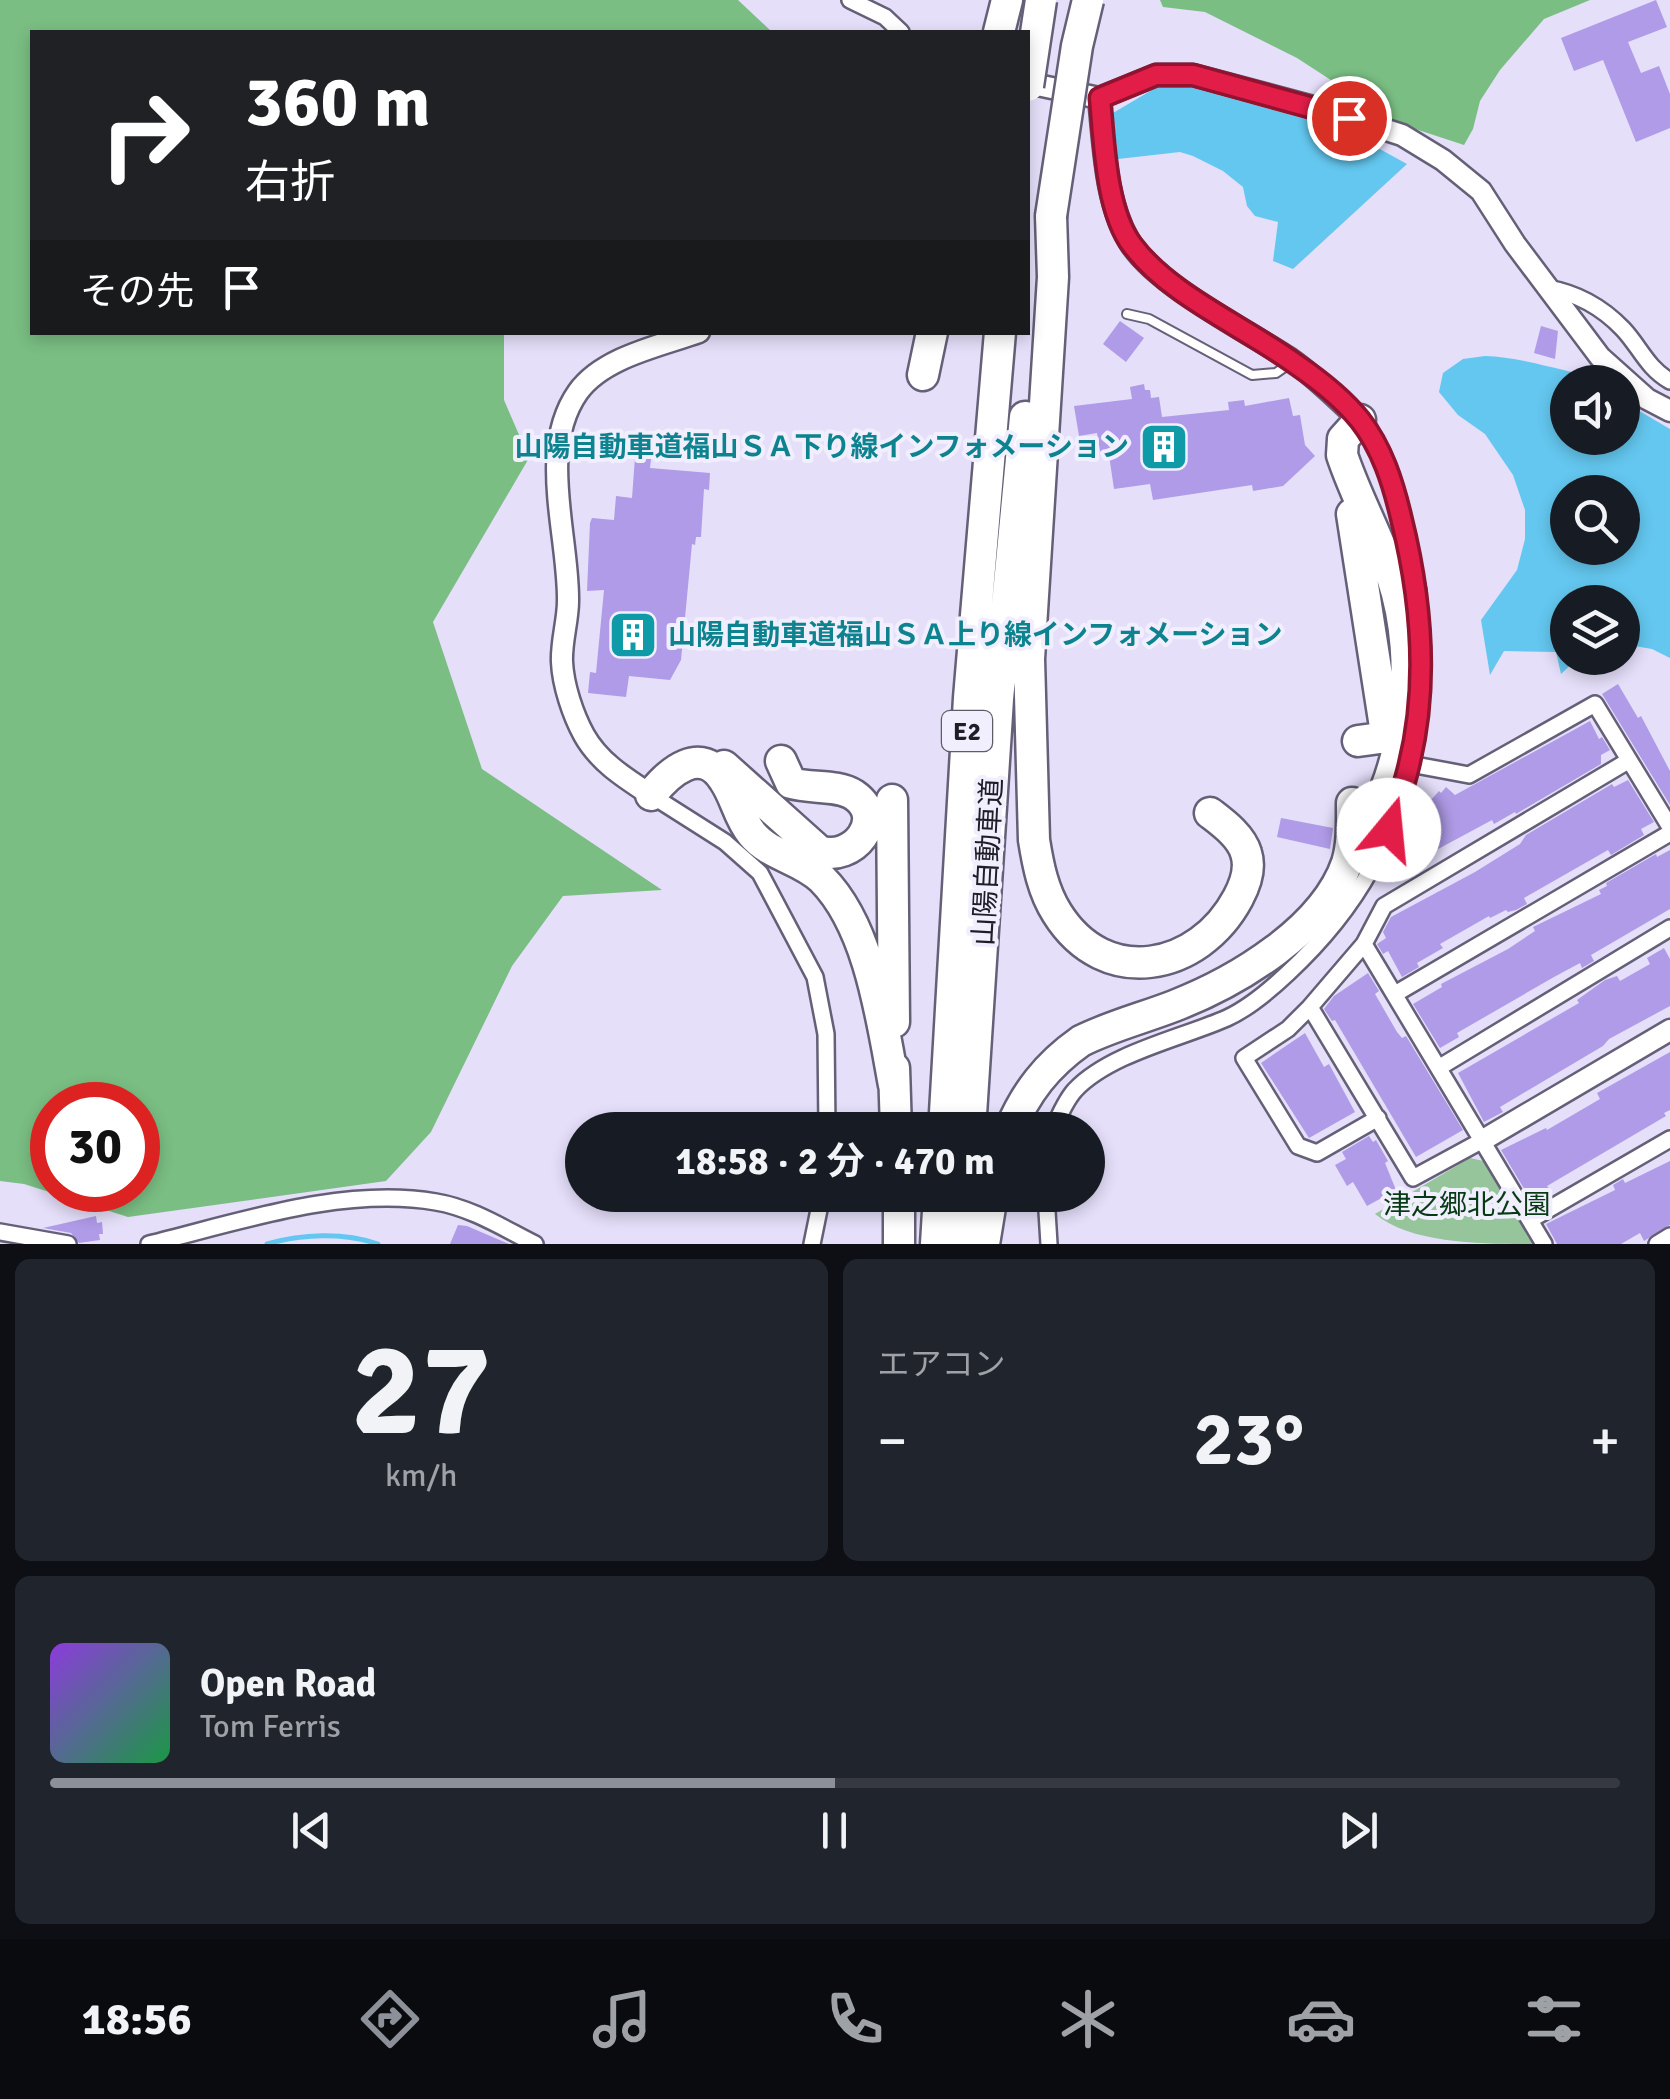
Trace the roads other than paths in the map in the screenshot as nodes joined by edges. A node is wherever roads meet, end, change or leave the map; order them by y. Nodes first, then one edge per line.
1 (850, 0) edge
2 (1007, 0) edge
3 (1041, 0) edge
4 (1088, 0) edge
5 (899, 30) edge
6 (1000, 30) edge
7 (1030, 71) edge
8 (1030, 84) edge
9 (1100, 98) junction
10 (1051, 216) junction
11 (1547, 288) junction
12 (1127, 314) dead end
13 (691, 335) edge
14 (931, 335) edge
15 (1000, 335) edge
16 (1293, 362) junction
17 (922, 376) dead end
18 (1670, 381) edge
19 (1670, 411) edge
20 (1360, 420) junction
21 (1387, 636) junction
22 (1358, 741) dead end
23 (781, 761) dead end
24 (1628, 761) junction
25 (1410, 764) junction
26 (651, 795) junction
27 (892, 800) dead end
28 (1352, 803) dead end
29 (1210, 813) dead end
30 (1670, 830) edge
31 (1350, 852) junction
32 (835, 871) junction
33 (1670, 928) edge
34 (1364, 944) junction
35 (1395, 994) junction
36 (1310, 1008) junction
37 (1670, 1030) edge
38 (1440, 1067) junction
39 (894, 1085) junction
40 (828, 1112) edge
41 (895, 1112) edge
42 (945, 1112) edge
43 (971, 1112) edge
44 (1019, 1112) edge
45 (1063, 1112) edge
46 (1378, 1118) junction
47 (1670, 1138) edge
48 (1483, 1140) junction
49 (819, 1212) edge
50 (900, 1212) edge
51 (938, 1212) edge
52 (965, 1212) edge
53 (989, 1212) edge
54 (1047, 1212) edge
55 (1530, 1220) junction
56 (0, 1232) edge
57 (1670, 1236) edge
58 (68, 1244) edge
59 (150, 1244) edge
60 (535, 1244) edge
61 (812, 1244) edge
62 (899, 1244) edge
63 (936, 1244) edge
64 (964, 1244) edge
65 (984, 1244) edge
66 (1049, 1244) edge
67 (1544, 1244) edge
68 (1657, 1244) edge

1 - 5 street
2 - 6 highway
3 - 7 highway, bridge
4 - 10 highway, 山陽自動車道 / E2, bridge
8 - 9 street
9 - 11 street
9 - 16 street
10 - 29 highway
10 - 43 highway, 山陽自動車道 / E2
11 - 18 street
11 - 19 street
12 - 16 lane
13 - 26 street
14 - 17 highway
15 - 42 highway, 山陽自動車道 / E2
16 - 20 street
20 - 21 highway
20 - 25 street
21 - 22 highway
21 - 31 highway
23 - 32 highway
24 - 25 street
24 - 30 street
24 - 34 street
25 - 45 street
26 - 32 highway
26 - 40 street
27 - 39 highway
28 - 31 highway
30 - 35 street
31 - 44 highway
32 - 39 highway
33 - 38 street
34 - 35 street
34 - 36 street
35 - 38 street
36 - 46 street
36 - 46 street
37 - 48 street
38 - 48 street
39 - 41 highway
46 - 48 street
47 - 55 street
48 - 55 street
49 - 61 street
50 - 62 highway
51 - 63 highway
52 - 64 highway
53 - 65 highway
54 - 66 street
55 - 67 street
56 - 58 street
57 - 68 street
59 - 60 street

